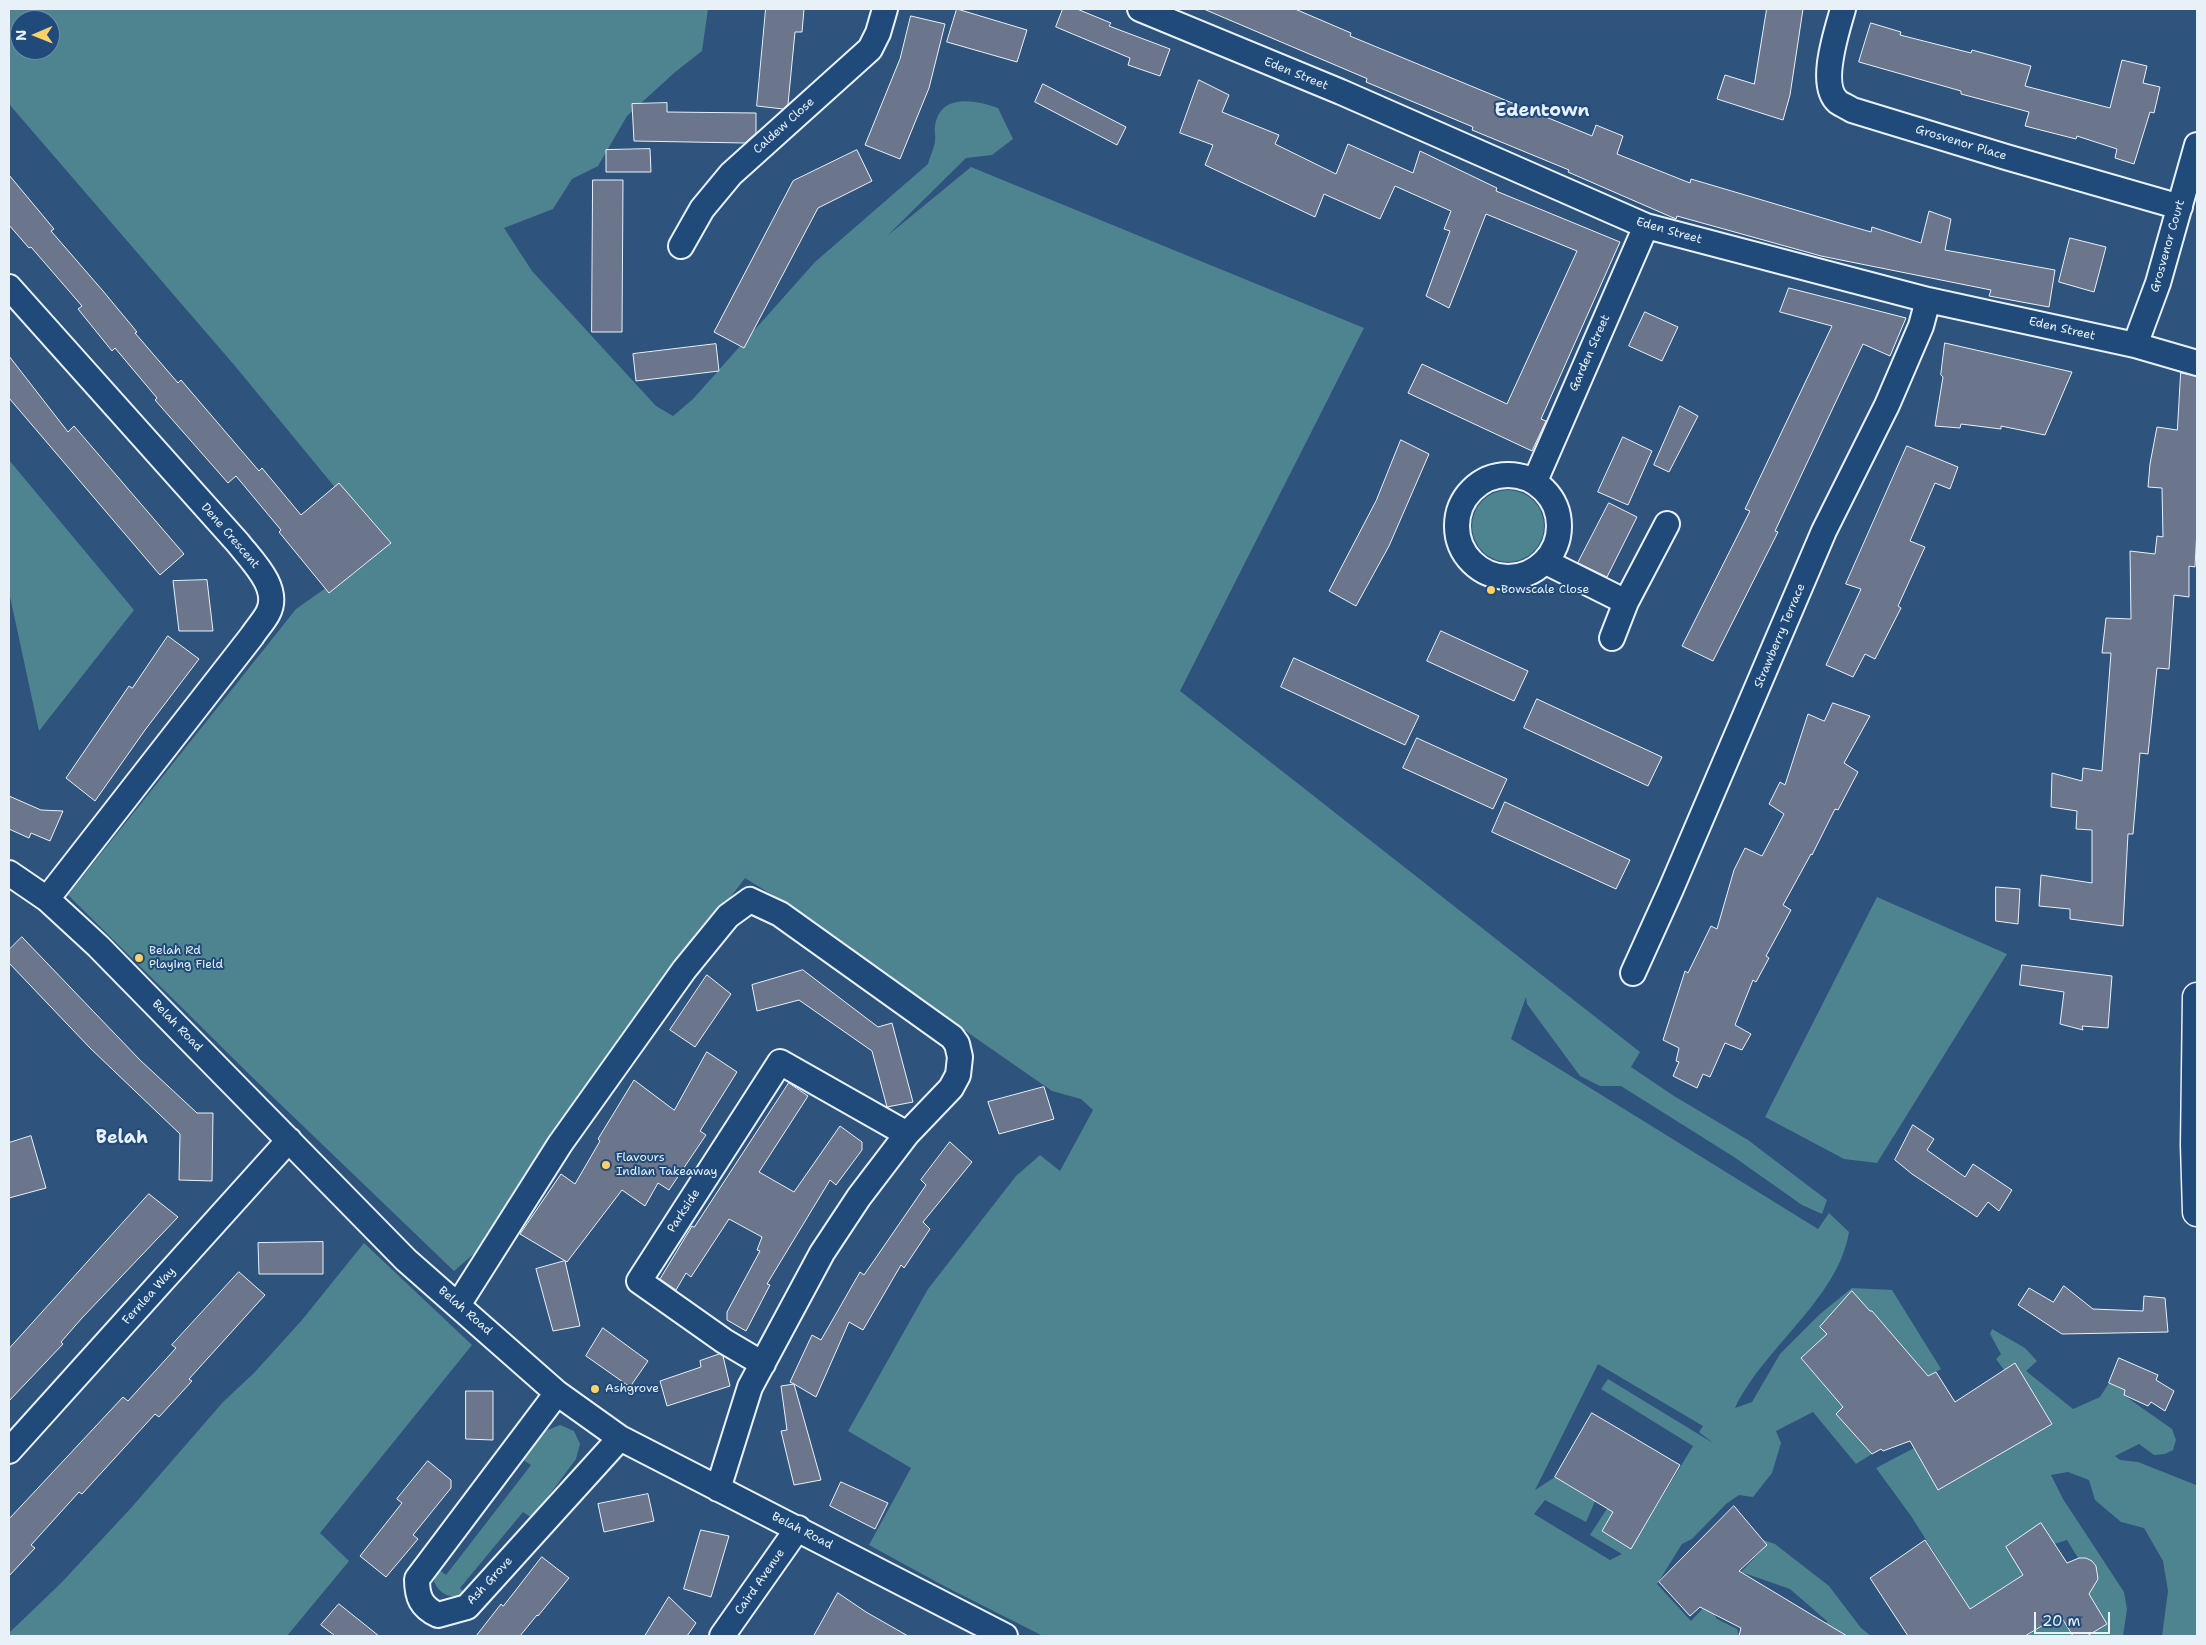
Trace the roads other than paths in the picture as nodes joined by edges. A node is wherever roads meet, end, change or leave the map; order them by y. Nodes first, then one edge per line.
1 (885, 9) edge
2 (1140, 9) edge
3 (1843, 9) edge
4 (2197, 145) edge
5 (2180, 207) junction
6 (1646, 226) junction
7 (681, 246) dead end
8 (9, 287) edge
9 (1928, 300) junction
10 (2135, 345) junction
11 (2197, 363) edge
12 (1535, 481) junction
13 (1667, 524) dead end
14 (1546, 562) junction
15 (1626, 602) junction
16 (1612, 638) dead end
17 (9, 872) edge
18 (47, 899) junction
19 (1633, 973) dead end
20 (2197, 997) edge
21 (907, 1134) junction
22 (288, 1140) junction
23 (2197, 1212) edge
24 (458, 1305) junction
25 (763, 1364) junction
26 (557, 1393) junction
27 (620, 1438) junction
28 (9, 1451) edge
29 (718, 1489) junction
30 (798, 1528) junction
31 (722, 1636) edge
32 (1005, 1636) edge

1 - 7 street, Caldew Close
2 - 6 street, Eden Street
3 - 5 street, Grosvenor Place
4 - 5 street, Grosvenor Court
5 - 10 street, Grosvenor Court
6 - 9 street, Eden Street
6 - 12 street, Garden Street
8 - 18 street, Dene Crescent
9 - 10 street, Eden Street
9 - 19 street, Strawberry Terrace
10 - 11 street, Eden Street
12 - 14 street
12 - 14 street
13 - 15 street
14 - 15 street
15 - 16 street
17 - 18 street, Belah Road
18 - 22 street, Belah Road
20 - 23 street
21 - 24 street
21 - 25 street
21 - 25 street, Parkside
22 - 24 street, Belah Road
22 - 28 street, Fernlea Way
24 - 26 street, Belah Road
25 - 29 street
26 - 27 street, Belah Road
26 - 27 street, Ash Grove
27 - 29 street, Belah Road
29 - 30 street, Belah Road
30 - 31 street, Caird Avenue
30 - 32 street, Belah Road

